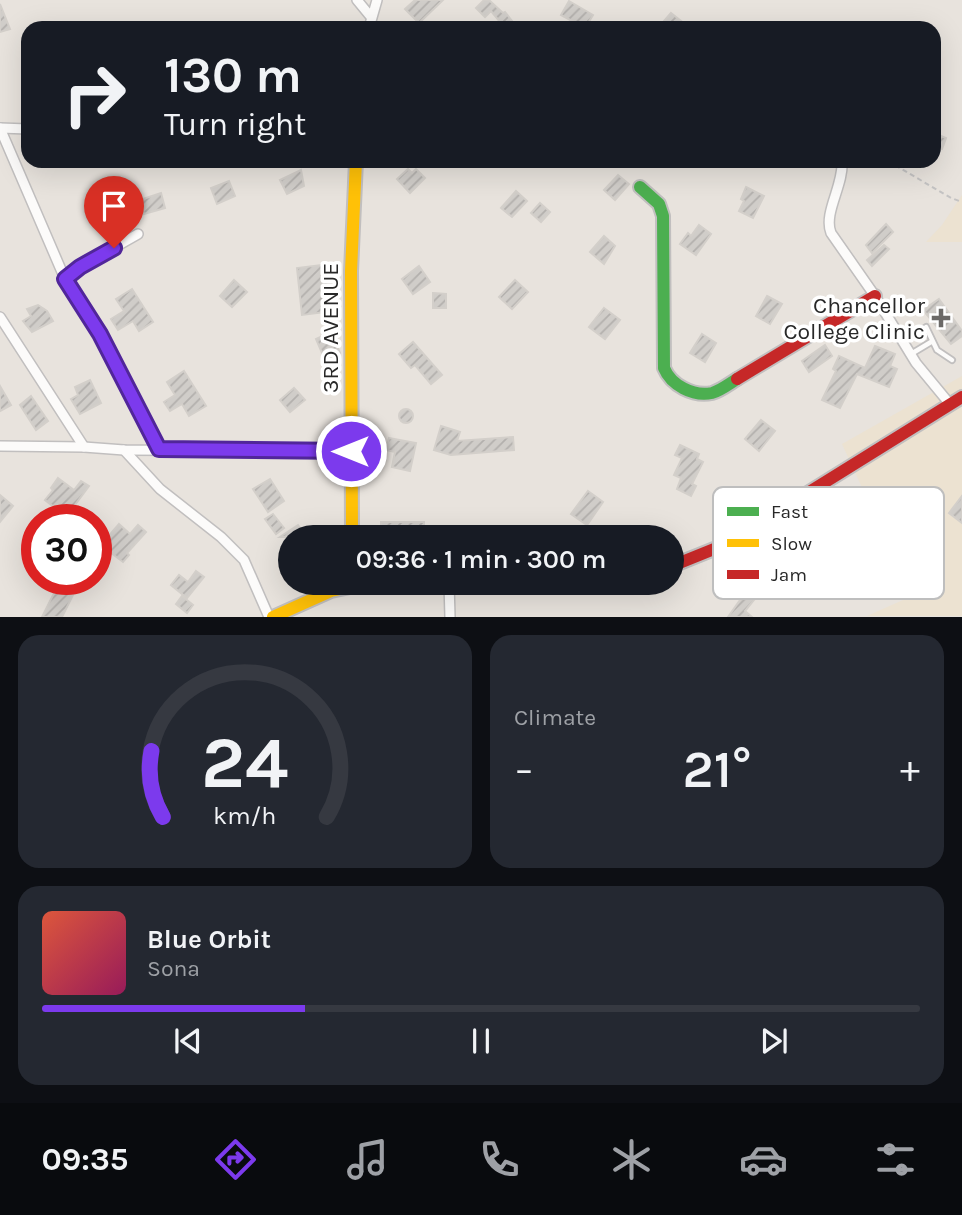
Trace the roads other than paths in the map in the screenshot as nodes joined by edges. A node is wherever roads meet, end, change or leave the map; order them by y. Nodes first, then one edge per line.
1 (357, 0) edge
2 (377, 0) edge
3 (371, 17) junction
4 (370, 21) edge
5 (0, 128) edge
6 (21, 129) edge
7 (356, 168) edge
8 (842, 168) edge
9 (640, 187) dead end
10 (138, 234) dead end
11 (65, 279) junction
12 (876, 296) junction
13 (0, 317) edge
14 (926, 327) dead end
15 (931, 342) junction
16 (911, 355) junction
17 (952, 360) dead end
18 (962, 397) edge
19 (949, 403) junction
20 (0, 446) edge
21 (85, 447) junction
22 (159, 449) junction
23 (124, 450) junction
24 (351, 451) junction
25 (816, 487) edge
26 (352, 525) edge
27 (713, 549) edge
28 (684, 561) edge
29 (318, 595) edge
30 (449, 595) edge
31 (271, 617) edge
32 (450, 617) edge

1 - 3 street
2 - 3 street
3 - 4 street
5 - 6 street
5 - 11 street
7 - 24 street, 3RD AVENUE
8 - 12 street
9 - 12 street
10 - 11 street
11 - 22 street
12 - 16 street
13 - 21 street
14 - 15 lane
15 - 16 lane
15 - 17 lane
16 - 19 street
18 - 19 street
19 - 25 street
20 - 21 street
21 - 23 street
22 - 23 street
22 - 24 street
23 - 31 street
24 - 26 street, 3RD AVENUE
27 - 28 street
29 - 31 street
30 - 32 street

